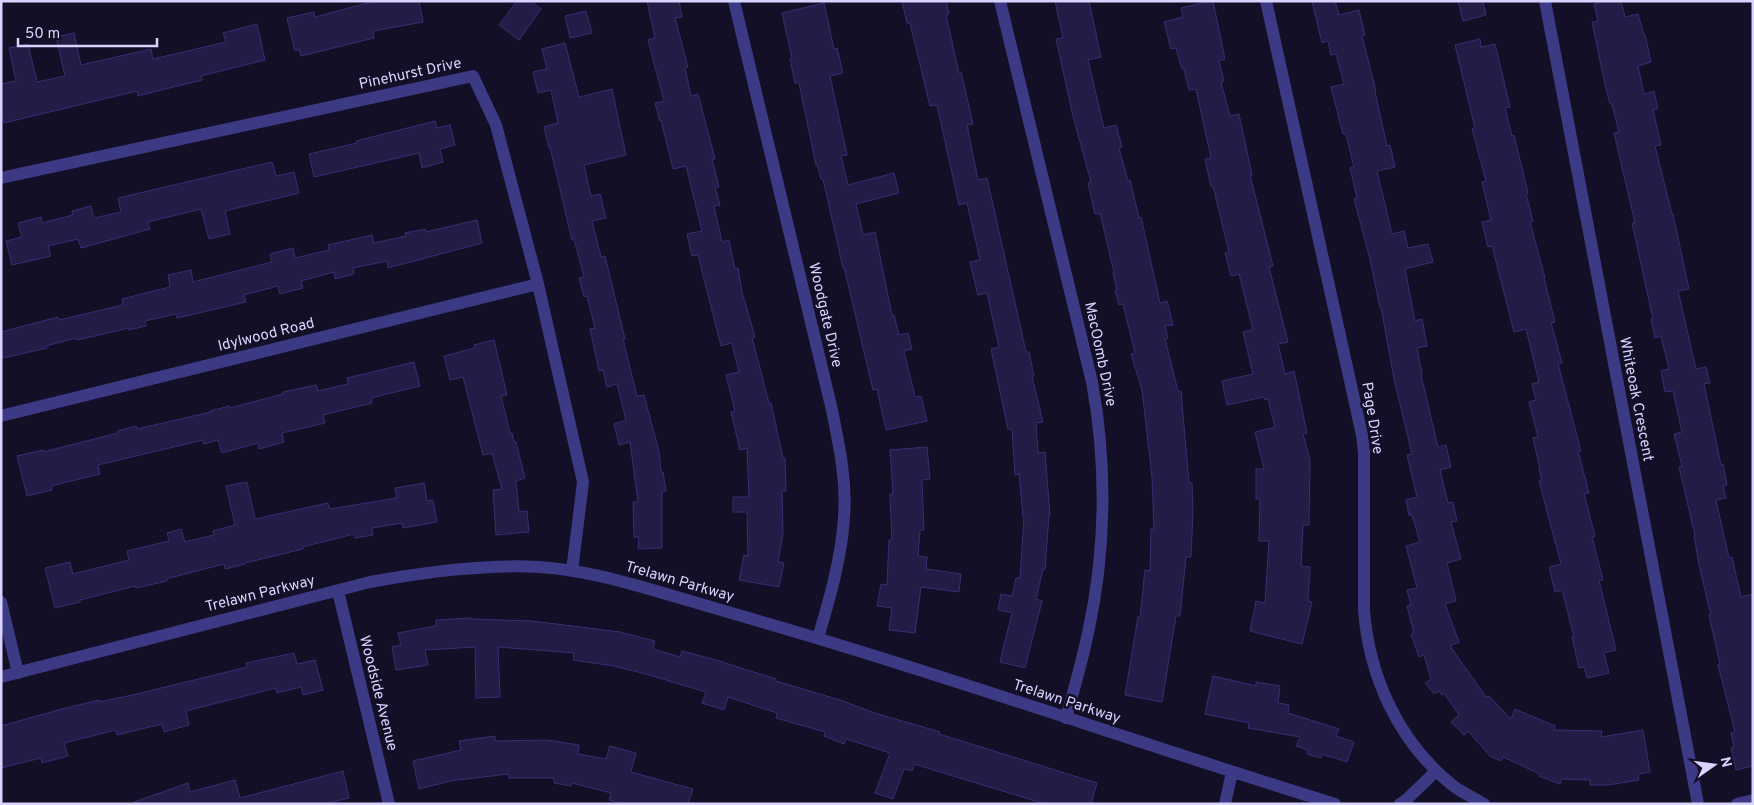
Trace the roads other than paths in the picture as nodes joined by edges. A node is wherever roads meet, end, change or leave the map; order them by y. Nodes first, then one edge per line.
1 (734, 1) edge
2 (1000, 1) edge
3 (1266, 1) edge
4 (1545, 1) edge
5 (1, 178) edge
6 (538, 284) junction
7 (1, 416) edge
8 (572, 571) junction
9 (338, 590) junction
10 (1, 602) edge
11 (818, 638) junction
12 (18, 673) junction
13 (1, 677) edge
14 (1066, 718) junction
15 (1436, 771) junction
16 (1232, 772) junction
17 (1753, 800) edge
18 (389, 804) edge
19 (1225, 804) edge
20 (1335, 804) edge
21 (1400, 804) edge
22 (1484, 804) edge
23 (1698, 804) edge
24 (1737, 804) edge

1 - 11 street, Woodgate Drive
2 - 14 street, MacOomb Drive
3 - 15 street, Page Drive
4 - 23 street, Whiteoak Crescent
5 - 6 street, Pinehurst Drive
6 - 7 street, Idylwood Road
6 - 8 street, Pinehurst Drive
8 - 9 street, Trelawn Parkway
8 - 11 street, Trelawn Parkway
9 - 12 street, Trelawn Parkway
9 - 18 street, Woodside Avenue
10 - 12 street
11 - 14 street, Trelawn Parkway
12 - 13 street, Trelawn Parkway
14 - 16 street, Trelawn Parkway
15 - 21 street
15 - 22 street, Page Drive
16 - 19 street
16 - 20 street, Trelawn Parkway
17 - 24 street

